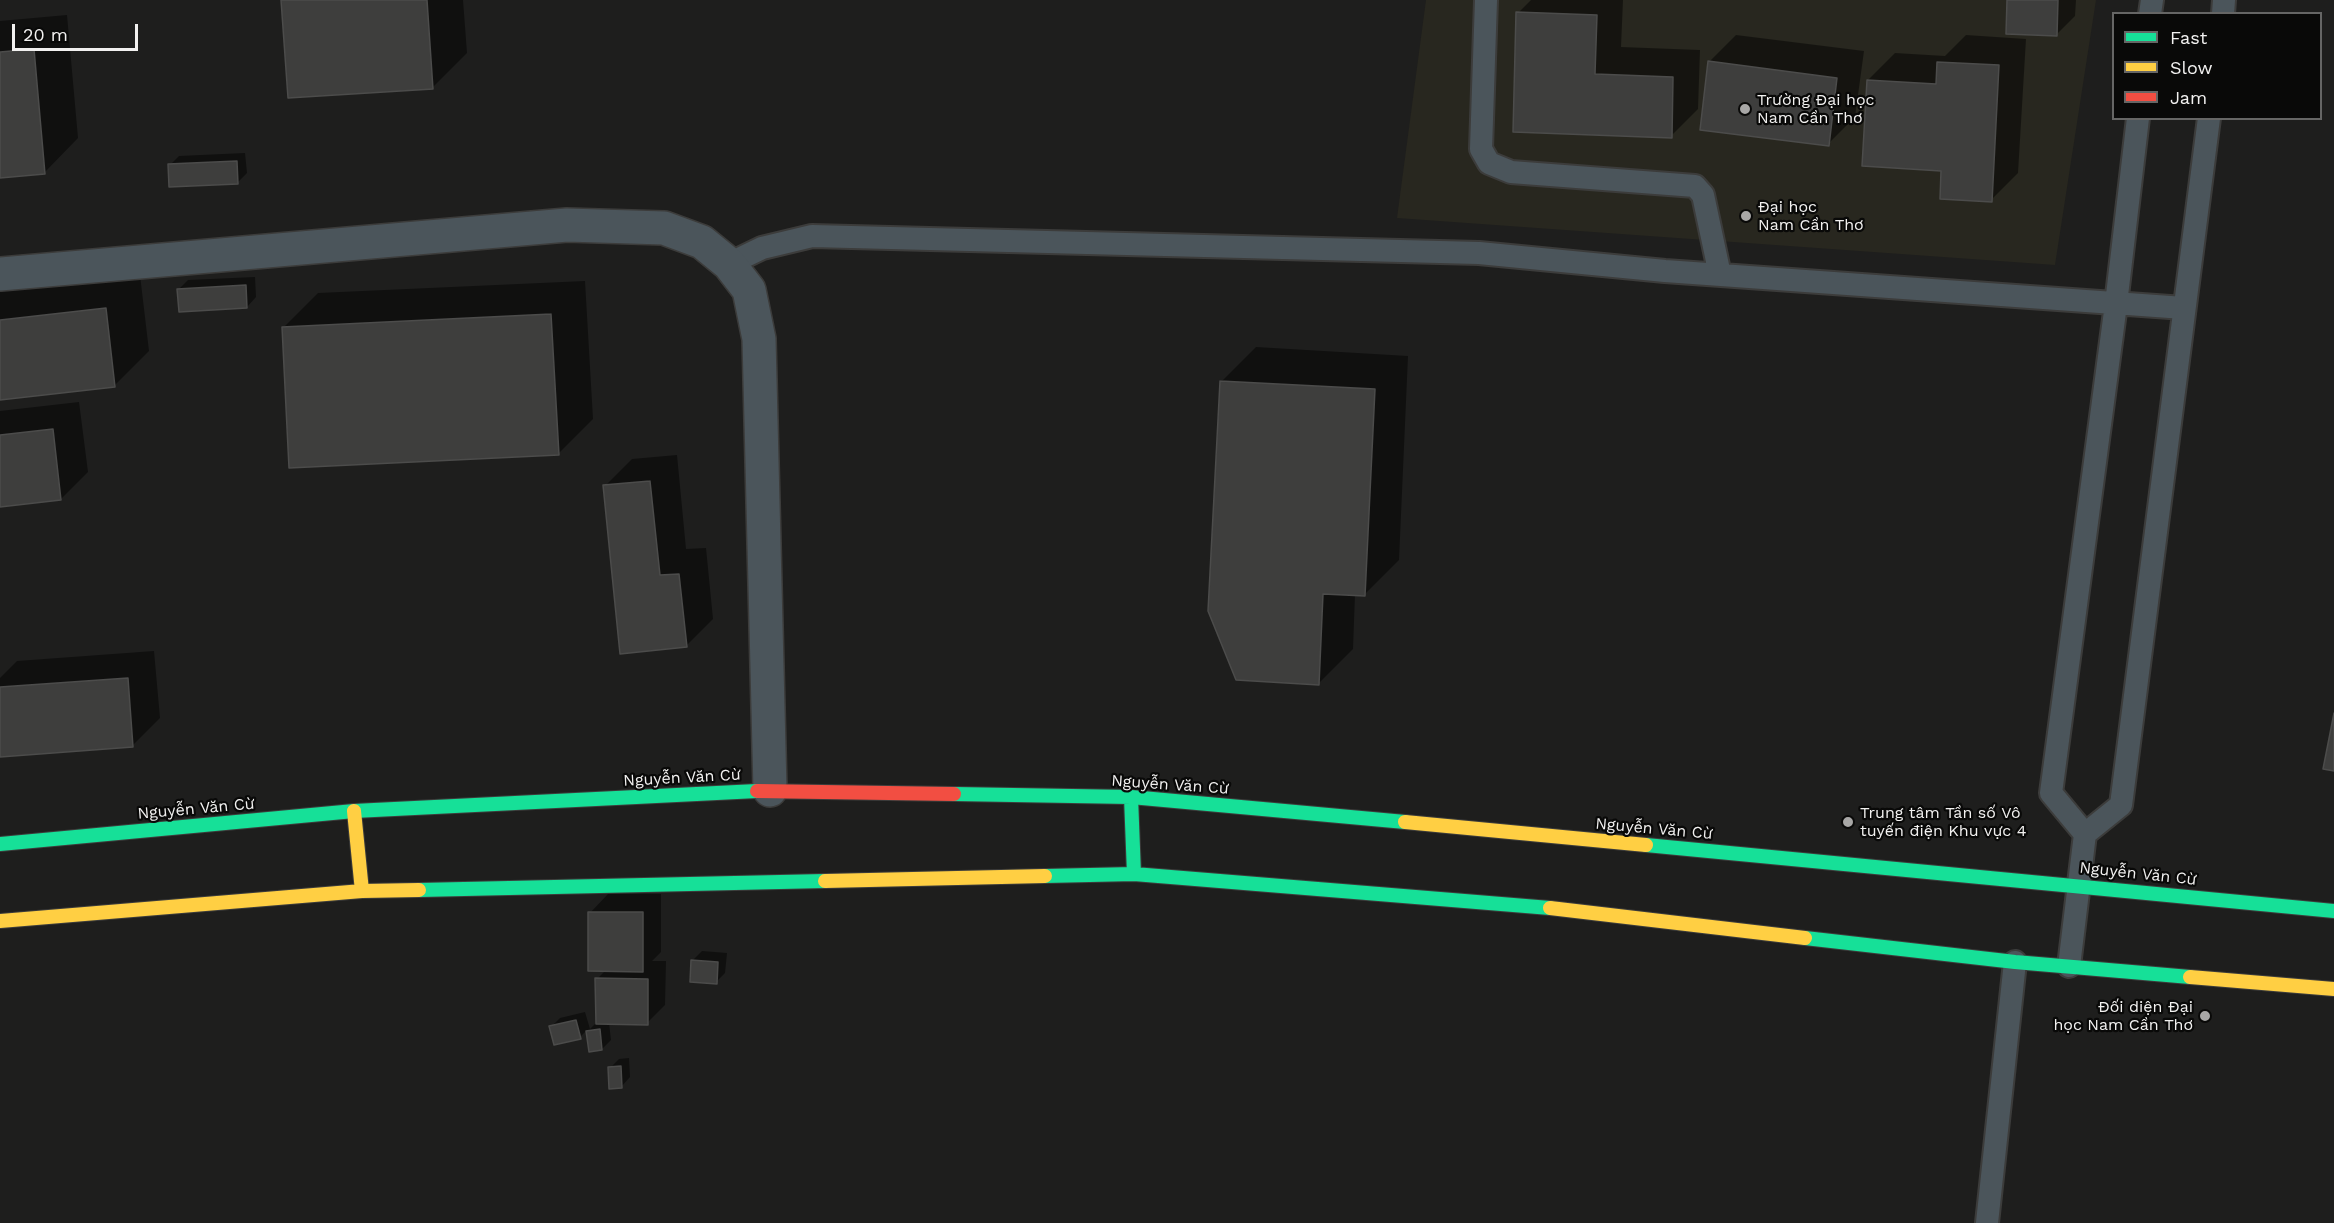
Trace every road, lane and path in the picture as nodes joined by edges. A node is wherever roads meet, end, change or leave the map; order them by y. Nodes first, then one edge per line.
1 (1486, 0) edge
2 (2138, 120) edge
3 (2209, 120) edge
4 (729, 264) junction
5 (0, 274) edge
6 (1720, 275) junction
7 (2116, 304) junction
8 (2184, 308) junction
9 (770, 790) junction
10 (1131, 797) junction
11 (354, 811) junction
12 (2085, 834) junction
13 (0, 844) edge
14 (1134, 874) junction
15 (2079, 885) junction
16 (362, 891) junction
17 (2334, 911) edge
18 (0, 921) edge
19 (2015, 962) junction
20 (2069, 966) junction
21 (2334, 989) edge
22 (1987, 1223) edge

1 - 6 lane
2 - 7 lane
3 - 8 lane
4 - 5 street
4 - 6 lane
4 - 9 street
6 - 7 lane
7 - 8 lane
7 - 12 lane
8 - 12 lane
9 - 10 main road, Nguyễn Văn Cừ
9 - 11 main road, Nguyễn Văn Cừ
10 - 14 main road
10 - 15 main road, Nguyễn Văn Cừ
11 - 13 main road, Nguyễn Văn Cừ
11 - 16 main road
12 - 15 lane
14 - 16 main road
14 - 19 main road
15 - 17 main road, Nguyễn Văn Cừ
15 - 20 lane
16 - 18 main road
19 - 20 main road
19 - 22 lane
20 - 21 main road

